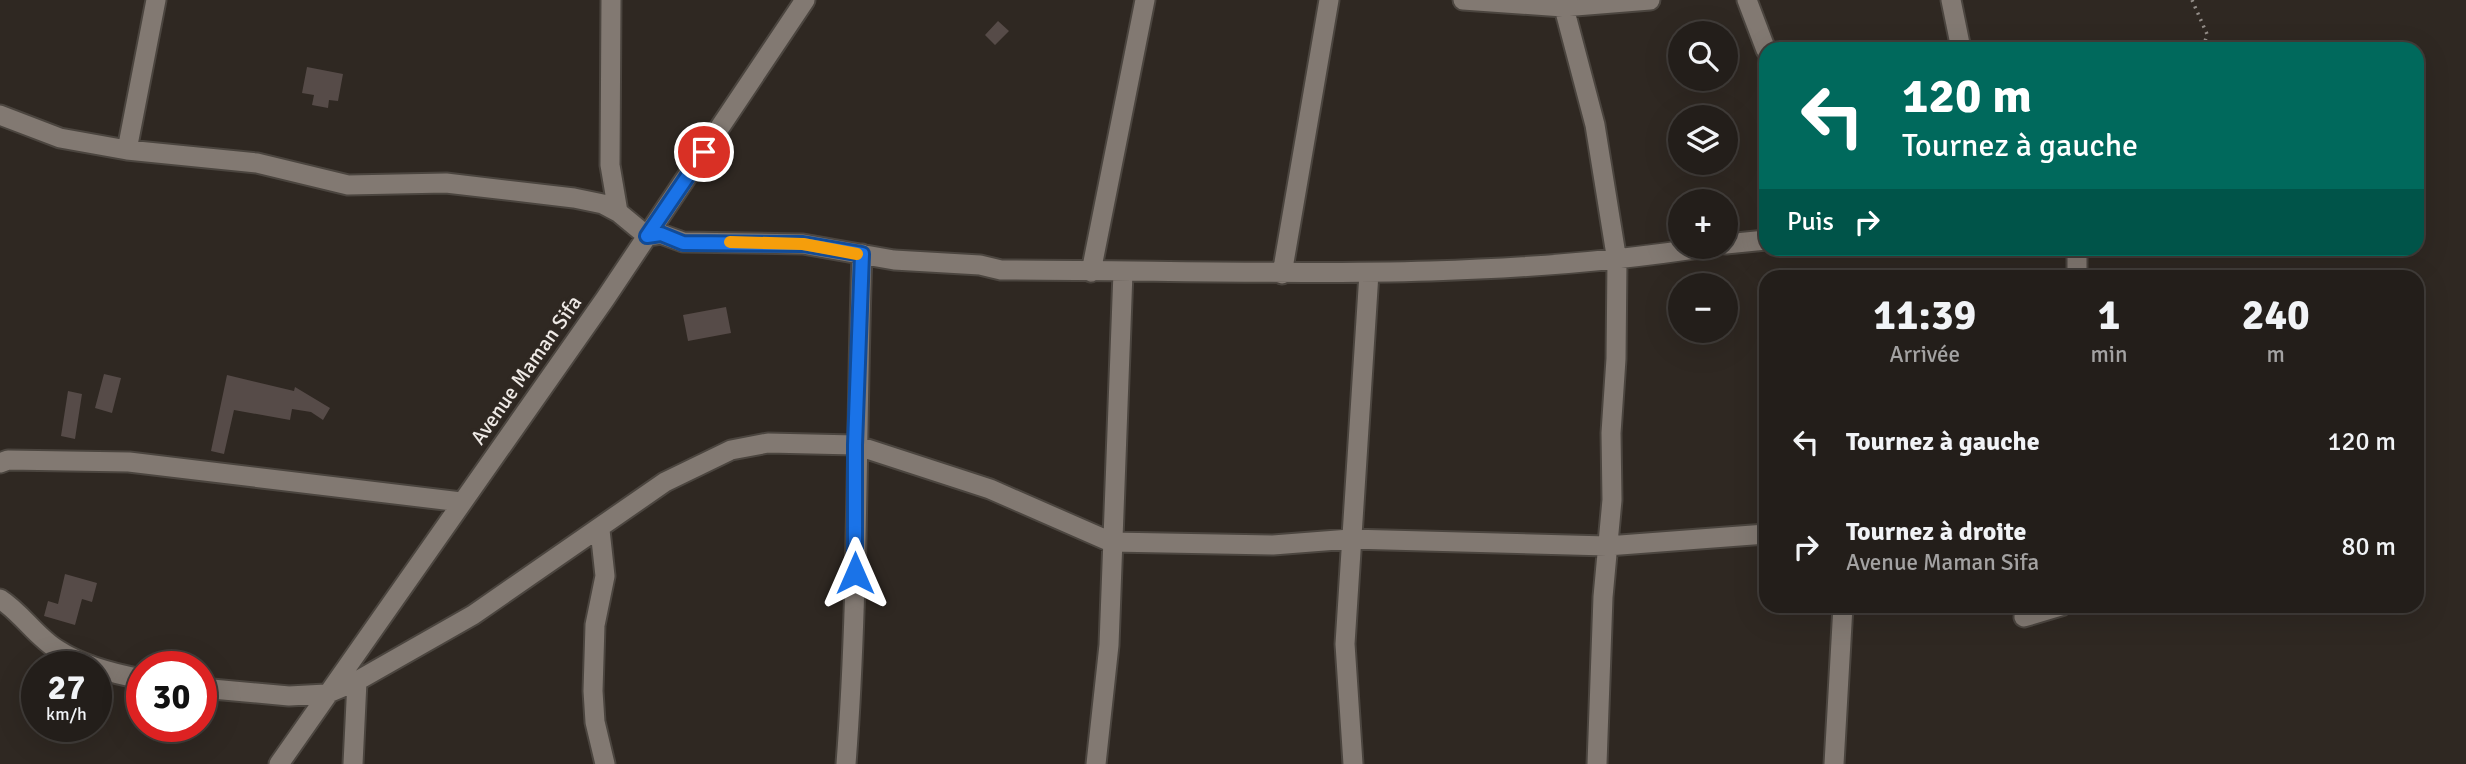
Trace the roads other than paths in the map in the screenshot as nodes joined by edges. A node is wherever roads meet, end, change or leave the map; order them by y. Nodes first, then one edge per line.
1 (156, 0) edge
2 (611, 0) edge
3 (805, 0) edge
4 (1146, 0) edge
5 (1329, 0) edge
6 (1463, 0) edge
7 (1650, 0) edge
8 (1747, 0) edge
9 (1951, 0) edge
10 (1563, 4) edge
11 (1763, 42) edge
12 (1960, 42) edge
13 (0, 115) edge
14 (127, 150) junction
15 (618, 212) junction
16 (647, 236) junction
17 (1759, 241) edge
18 (1738, 243) edge
19 (1668, 253) edge
20 (862, 254) junction
21 (1616, 261) junction
22 (1091, 272) junction
23 (1123, 272) junction
24 (1369, 273) junction
25 (1282, 274) junction
26 (855, 445) junction
27 (0, 463) edge
28 (460, 502) junction
29 (600, 530) junction
30 (1759, 535) edge
31 (1350, 539) junction
32 (1111, 542) junction
33 (1607, 546) junction
34 (0, 599) edge
35 (1843, 613) edge
36 (2038, 613) edge
37 (2024, 617) dead end
38 (126, 676) edge
39 (357, 681) junction
40 (217, 689) edge
41 (326, 694) junction
42 (279, 764) edge
43 (353, 764) edge
44 (605, 764) edge
45 (846, 764) edge
46 (1096, 764) edge
47 (1353, 764) edge
48 (1597, 764) edge
49 (1833, 764) edge

1 - 14 street
2 - 15 street
3 - 16 street, Avenue Maman Sifa
4 - 22 street
5 - 25 street
6 - 10 street
7 - 10 street
8 - 11 street
9 - 12 street
10 - 21 street
13 - 14 street
14 - 15 street
15 - 16 street
16 - 20 street
16 - 28 street, Avenue Maman Sifa
17 - 18 street
19 - 21 street
20 - 22 street
20 - 26 street
21 - 24 street
21 - 33 street
22 - 23 street
23 - 25 street
23 - 32 street
24 - 25 street
24 - 31 street
26 - 29 street
26 - 32 street
26 - 45 street
27 - 28 street
28 - 41 street, Avenue Maman Sifa
29 - 39 street
29 - 44 street
30 - 33 street
31 - 32 street
31 - 33 street
31 - 47 street
32 - 46 street
33 - 48 street
34 - 38 street
35 - 49 street
36 - 37 street
39 - 41 street
39 - 43 street
40 - 41 street
41 - 42 street, Avenue Maman Sifa

